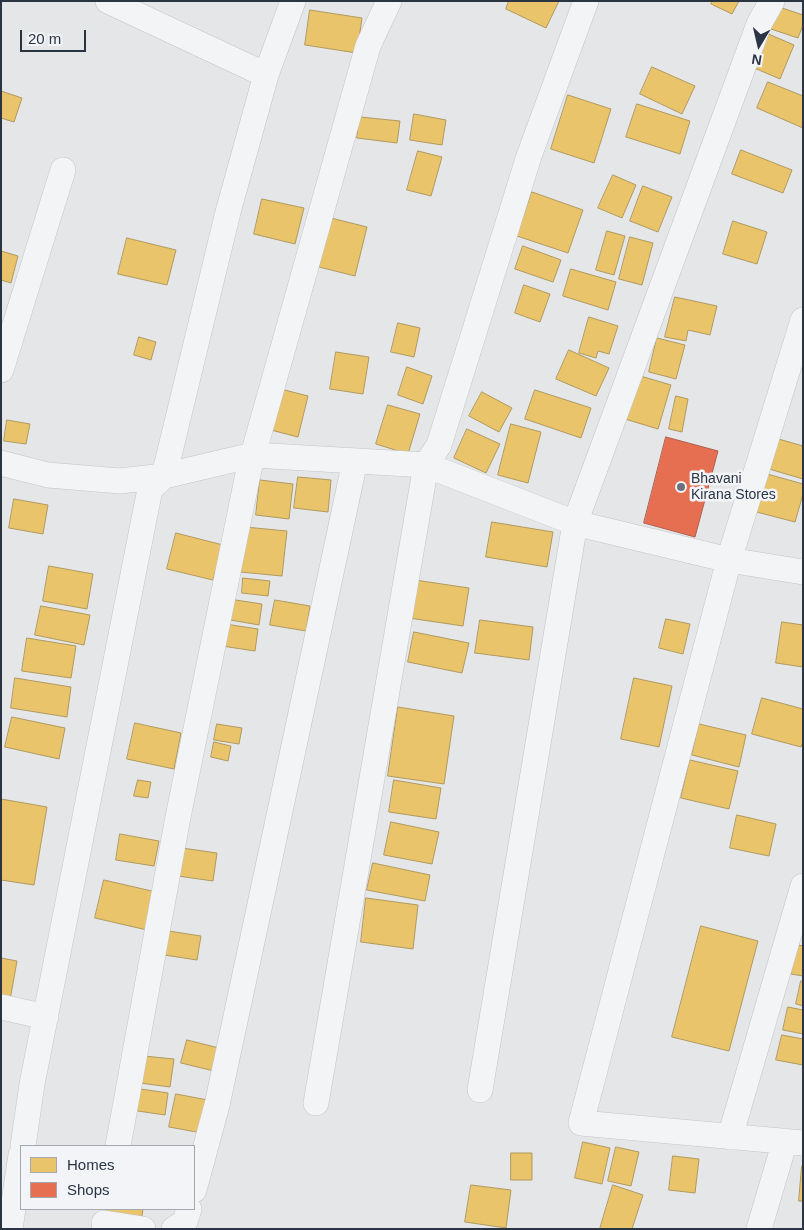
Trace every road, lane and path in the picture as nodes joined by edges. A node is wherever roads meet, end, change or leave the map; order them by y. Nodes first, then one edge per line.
1 (108, 1) edge
2 (293, 1) edge
3 (389, 1) edge
4 (586, 1) edge
5 (772, 1) edge
6 (266, 75) junction
7 (63, 170) dead end
8 (803, 320) edge
9 (1, 370) edge
10 (252, 455) junction
11 (355, 461) junction
12 (1, 463) edge
13 (426, 466) junction
14 (164, 476) junction
15 (575, 523) junction
16 (729, 560) junction
17 (803, 572) edge
18 (803, 886) edge
19 (1, 1007) edge
20 (46, 1017) junction
21 (480, 1090) dead end
22 (316, 1104) dead end
23 (730, 1137) junction
24 (794, 1142) edge
25 (23, 1145) edge
26 (118, 1145) edge
27 (20, 1162) edge
28 (195, 1186) edge
29 (188, 1210) edge
30 (104, 1220) edge
31 (10, 1229) edge
32 (143, 1229) edge
33 (174, 1229) edge
34 (759, 1229) edge

1 - 6 street
2 - 6 street
3 - 10 street
4 - 13 street
5 - 15 street
6 - 14 street
7 - 9 street
8 - 16 street
10 - 11 street
10 - 14 street
10 - 26 street
11 - 13 street
11 - 28 street
12 - 14 street
13 - 15 street
13 - 22 street
14 - 20 street
15 - 16 street
15 - 21 street
16 - 17 street
16 - 23 street
18 - 23 street
19 - 20 street
20 - 25 street
23 - 24 street
24 - 34 street
27 - 31 street
29 - 33 street
30 - 32 street

